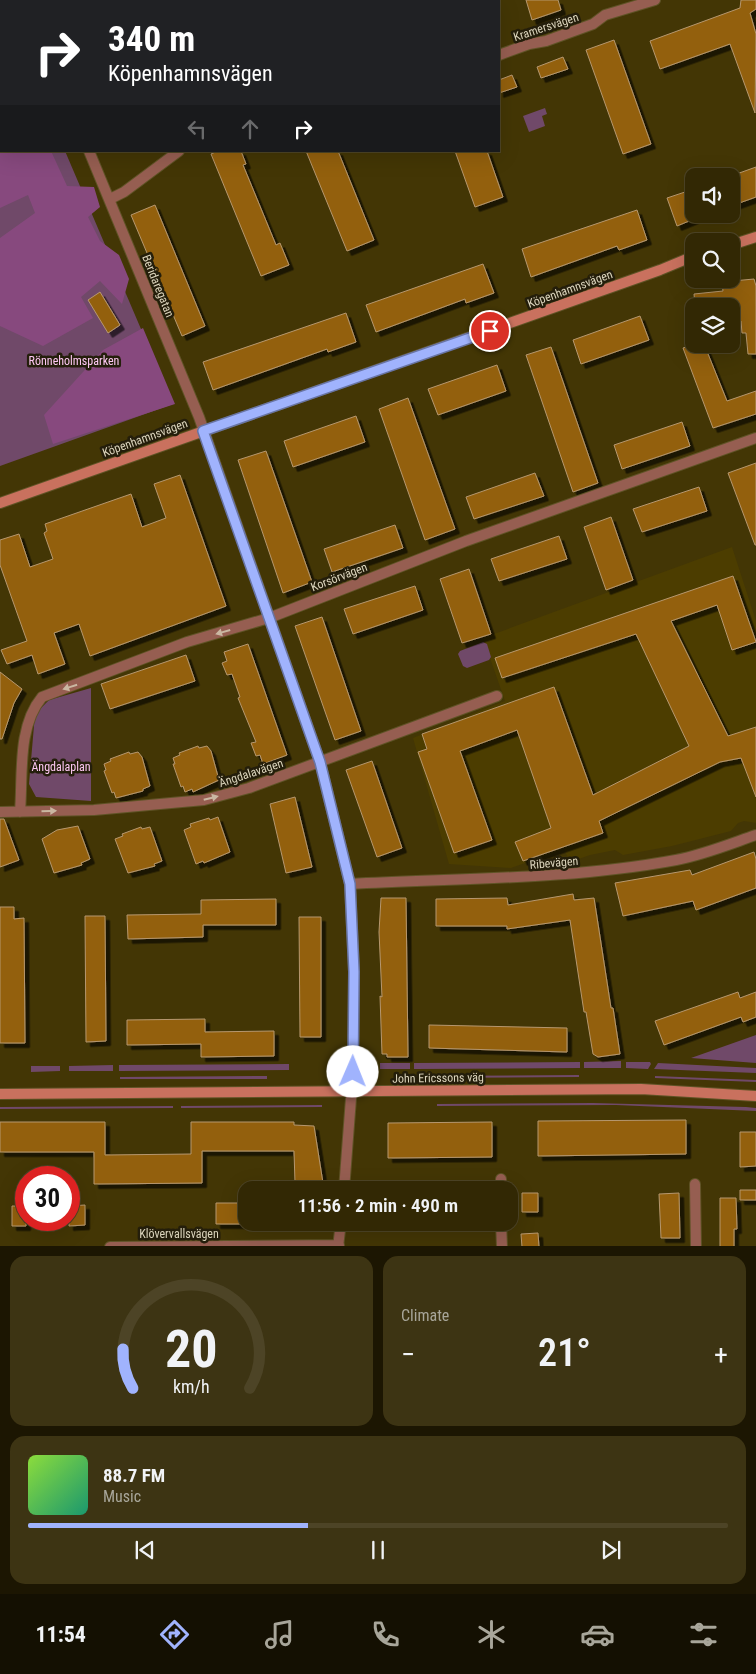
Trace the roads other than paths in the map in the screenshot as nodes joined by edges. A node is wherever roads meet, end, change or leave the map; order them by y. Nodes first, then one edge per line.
1 (655, 0) edge
2 (500, 55) edge
3 (89, 152) edge
4 (177, 152) edge
5 (110, 199) junction
6 (756, 237) edge
7 (740, 241) edge
8 (685, 260) edge
9 (203, 431) junction
10 (756, 438) edge
11 (0, 503) edge
12 (269, 618) junction
13 (496, 696) dead end
14 (320, 762) junction
15 (0, 812) edge
16 (20, 812) junction
17 (756, 835) edge
18 (350, 884) junction
19 (352, 1092) junction
20 (0, 1094) edge
21 (756, 1096) edge
22 (345, 1181) edge
23 (695, 1184) dead end
24 (340, 1231) edge
25 (501, 1231) edge
26 (110, 1246) edge
27 (338, 1246) edge
28 (502, 1246) edge
29 (696, 1246) edge

1 - 2 street, Kramersvägen
3 - 5 street, Beridaregatan
4 - 5 street
5 - 9 street, Beridaregatan
6 - 7 street
8 - 9 street, Köpenhamnsvägen
9 - 11 street, Köpenhamnsvägen
9 - 12 street, Beridaregatan
10 - 12 street, Korsörvägen
12 - 14 street, Beridaregatan
12 -> 16 street, Korsörvägen
13 - 14 street, Ängdalavägen
16 -> 14 street, Ängdalavägen
14 - 18 street, Beridaregatan
15 - 16 street, Ängdalavägen
17 - 18 street, Ribevägen
18 - 19 street, Beridaregatan
19 - 20 street, John Ericssons väg
19 - 21 street, John Ericssons väg
19 - 22 street, Beridaregatan
23 - 29 street
24 - 27 street
25 - 28 street
26 - 27 street, Klövervallsvägen

